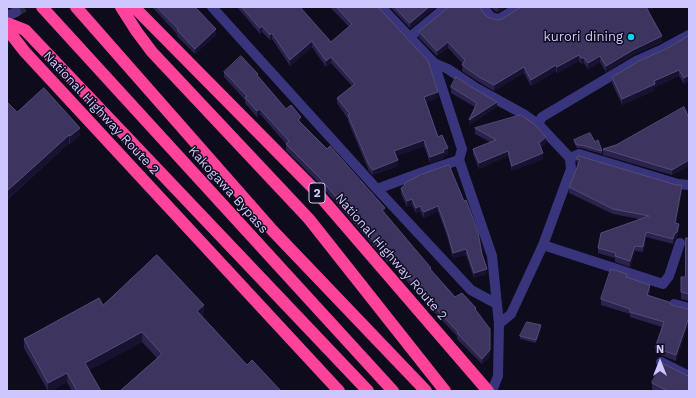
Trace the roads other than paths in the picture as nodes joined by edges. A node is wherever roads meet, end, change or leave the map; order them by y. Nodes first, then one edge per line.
1 (42, 7) edge
2 (76, 7) edge
3 (121, 7) edge
4 (134, 7) edge
5 (212, 7) edge
6 (381, 7) edge
7 (446, 7) edge
8 (483, 7) edge
9 (519, 7) edge
10 (7, 23) edge
11 (7, 29) edge
12 (689, 35) edge
13 (410, 37) junction
14 (434, 63) junction
15 (538, 124) junction
16 (570, 158) junction
17 (459, 160) junction
18 (689, 186) edge
19 (377, 189) junction
20 (680, 243) dead end
21 (543, 245) junction
22 (497, 304) junction
23 (674, 304) edge
24 (689, 308) edge
25 (499, 324) junction
26 (661, 362) edge
27 (689, 376) edge
28 (338, 391) edge
29 (368, 391) edge
30 (393, 391) edge
31 (426, 391) edge
32 (445, 391) edge
33 (488, 391) edge
34 (492, 391) edge

1 - 30 highway, Kakogawa Bypass
2 - 31 highway, Kakogawa Bypass
3 - 32 highway
4 - 33 highway, National Highway Route 2 / 2
5 - 19 street
6 - 13 street
7 - 13 street
8 - 9 street
10 - 29 highway
11 - 28 highway, National Highway Route 2
12 - 15 street
13 - 14 street
14 - 15 street
14 - 17 street
15 - 16 street
16 - 18 street
16 - 21 street
17 - 19 street
17 - 22 street
19 - 22 street
20 - 21 street
21 - 25 street
22 - 25 street
23 - 24 street
25 - 34 street
26 - 27 street

